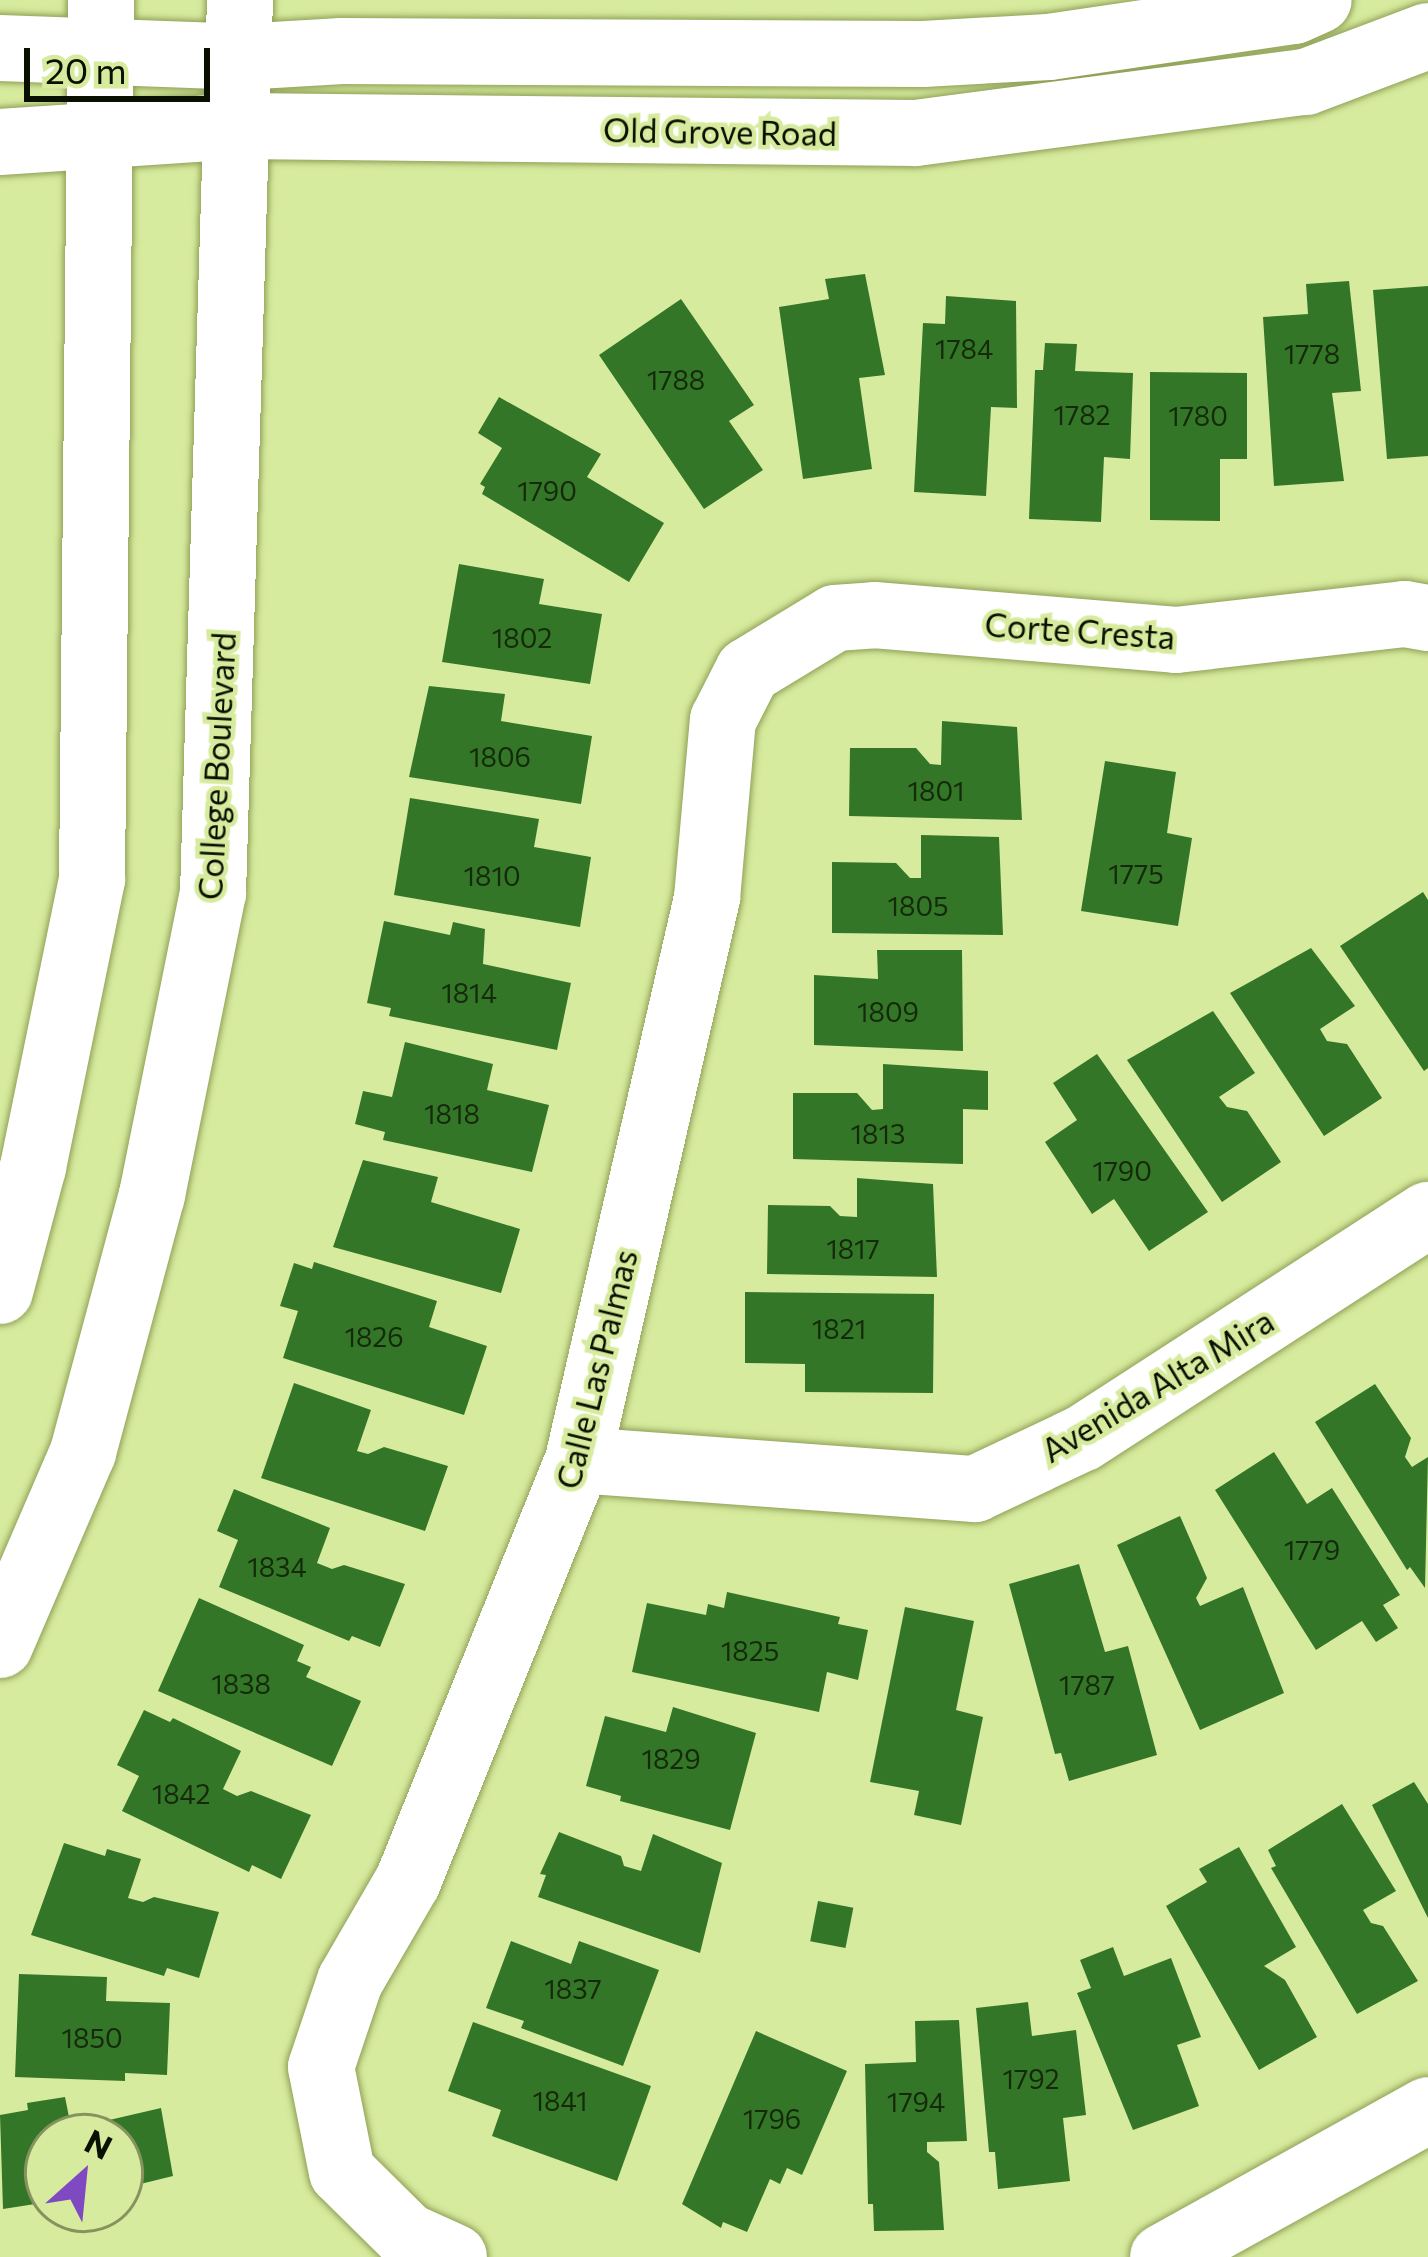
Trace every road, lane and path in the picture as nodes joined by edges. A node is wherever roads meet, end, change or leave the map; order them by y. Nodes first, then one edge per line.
1 (1319, 0) edge
2 (100, 26) edge
3 (240, 28) edge
4 (1428, 36) edge
5 (0, 48) edge
6 (239, 126) junction
7 (100, 135) junction
8 (0, 142) edge
9 (874, 615) joint
10 (1428, 618) edge
11 (1428, 1215) edge
12 (0, 1291) edge
13 (578, 1460) junction
14 (0, 1645) edge
15 (1428, 2110) edge
16 (454, 2257) edge
17 (1163, 2257) edge

1 - 3 street
2 - 3 street
2 - 5 street
2 - 7 street
3 - 6 street, College Boulevard
4 - 6 street, Old Grove Road
6 - 7 street, Old Grove Road
6 - 14 street, College Boulevard
7 - 8 street, Old Grove Road
7 - 12 street
9 - 10 street, Corte Cresta
9 - 13 street, Calle Las Palmas
11 - 13 street, Avenida Alta Mira
13 - 16 street, Calle Las Palmas
15 - 17 street

